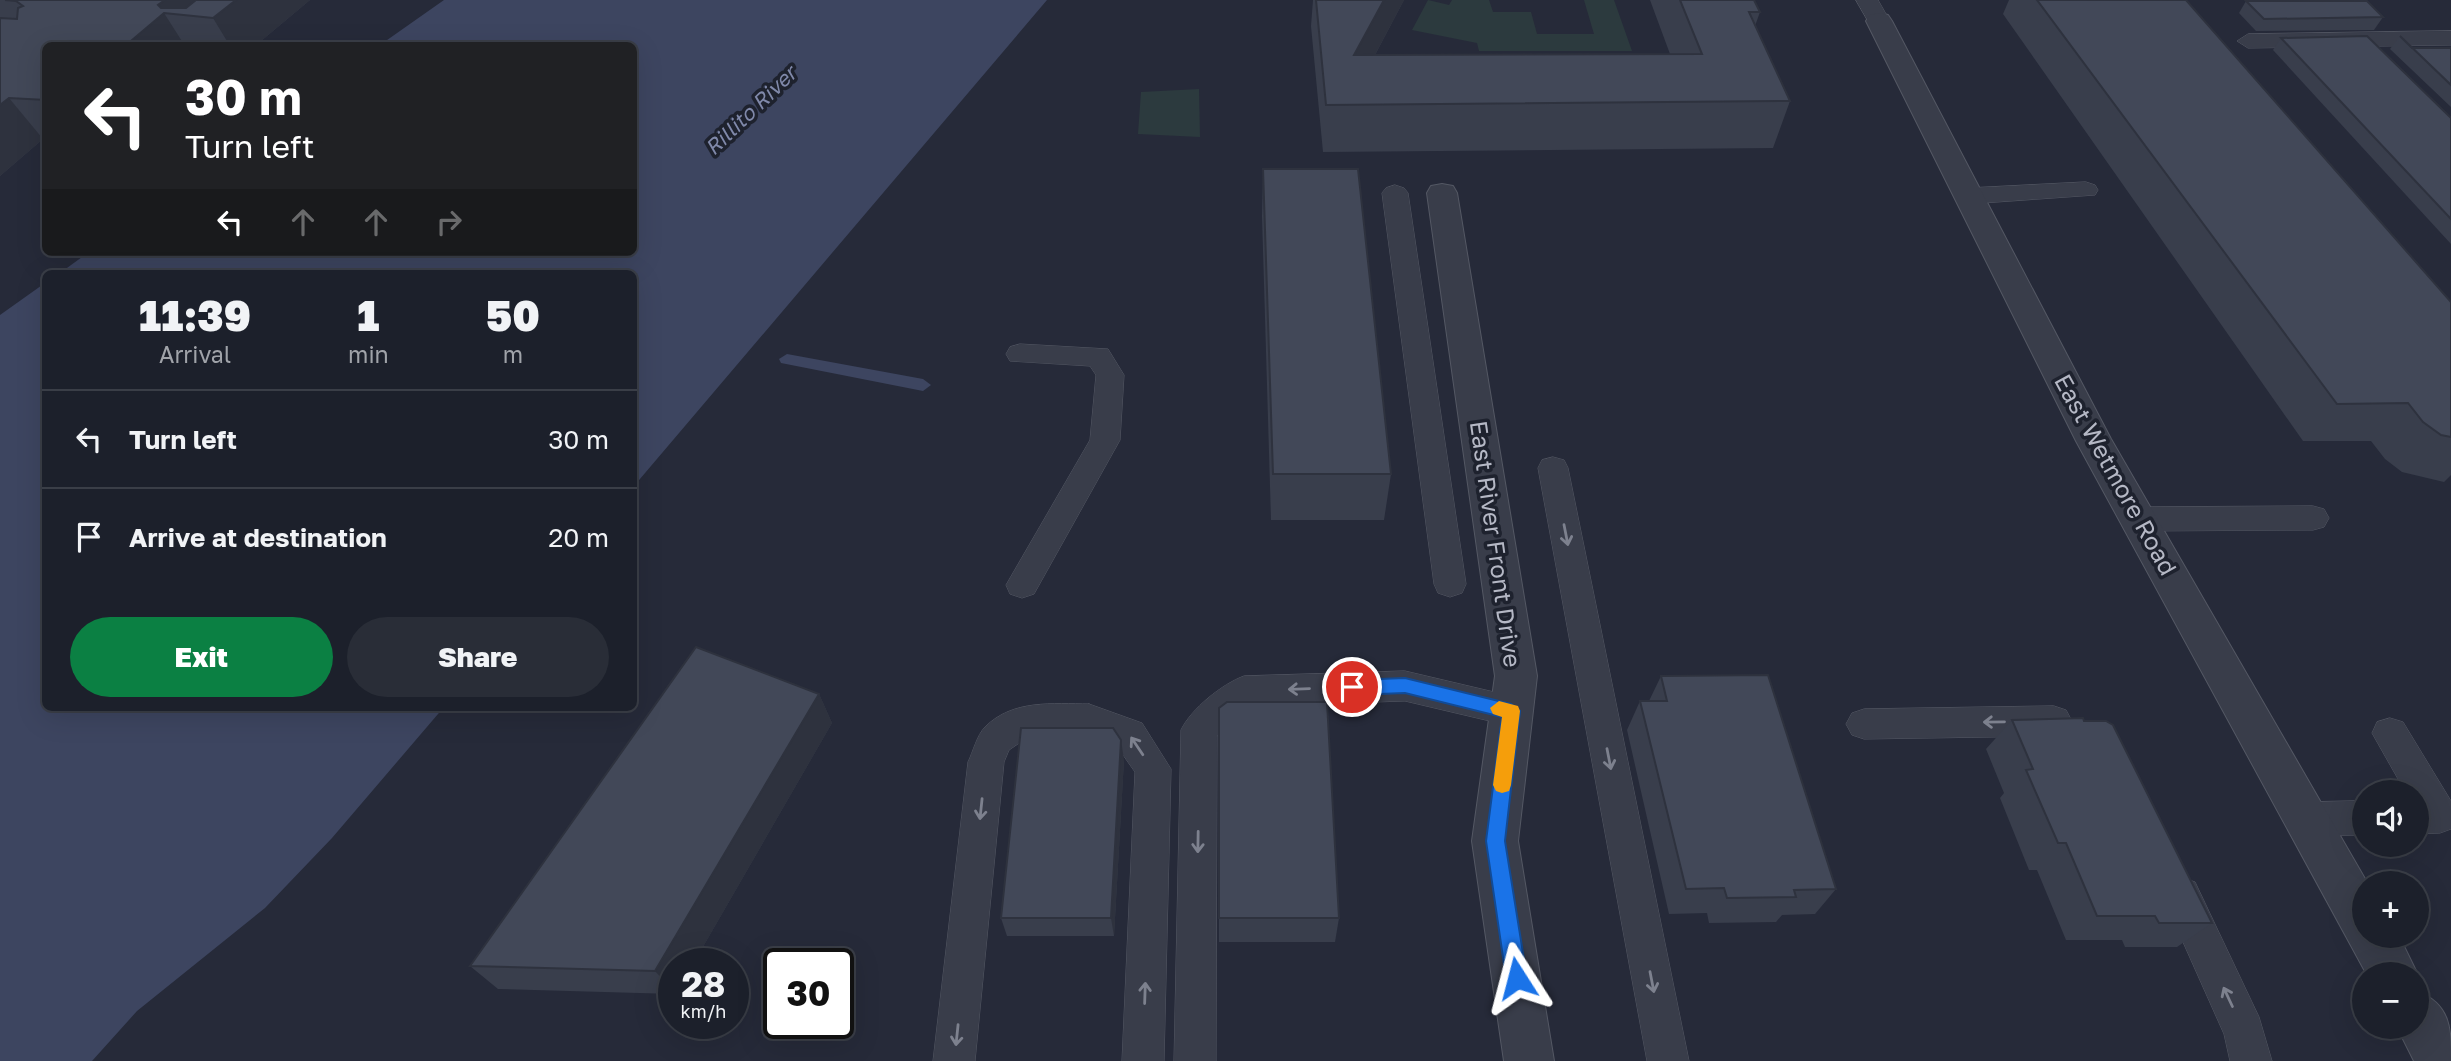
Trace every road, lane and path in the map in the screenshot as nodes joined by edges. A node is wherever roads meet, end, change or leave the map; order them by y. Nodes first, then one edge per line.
1 (1873, 10) edge
2 (2451, 38) edge
3 (2365, 39) junction
4 (2248, 41) dead end
5 (2384, 58) edge
6 (2087, 190) dead end
7 (1395, 193) dead end
8 (1442, 193) dead end
9 (1969, 196) junction
10 (1020, 354) dead end
11 (1553, 468) dead end
12 (2313, 518) dead end
13 (2137, 519) junction
14 (1450, 584) dead end
15 (1022, 585) dead end
16 (1511, 711) junction
17 (1864, 724) dead end
18 (2083, 732) edge
19 (2390, 733) dead end
20 (2352, 818) edge
21 (2306, 819) junction
22 (2436, 822) edge
23 (2166, 862) edge
24 (2352, 901) edge
25 (2429, 1038) edge
26 (954, 1061) edge
27 (1143, 1061) edge
28 (1195, 1061) edge
29 (1529, 1061) edge
30 (1668, 1061) edge
31 (2251, 1061) edge
32 (2442, 1061) edge

1 - 9 street, East Wetmore Road
2 - 3 lane
3 - 4 lane
3 - 5 lane
6 - 9 lane
7 - 14 lane
8 - 16 street, East River Front Drive
9 - 13 street, East Wetmore Road
10 - 15 lane
11 -> 30 lane
12 - 13 lane
13 - 21 street, East Wetmore Road
16 -> 28 lane
16 - 29 street, East River Front Drive
18 -> 17 lane
19 - 22 lane
20 - 21 lane
21 - 24 street, East Wetmore Road
31 -> 23 lane
25 - 32 street
27 -> 26 lane

